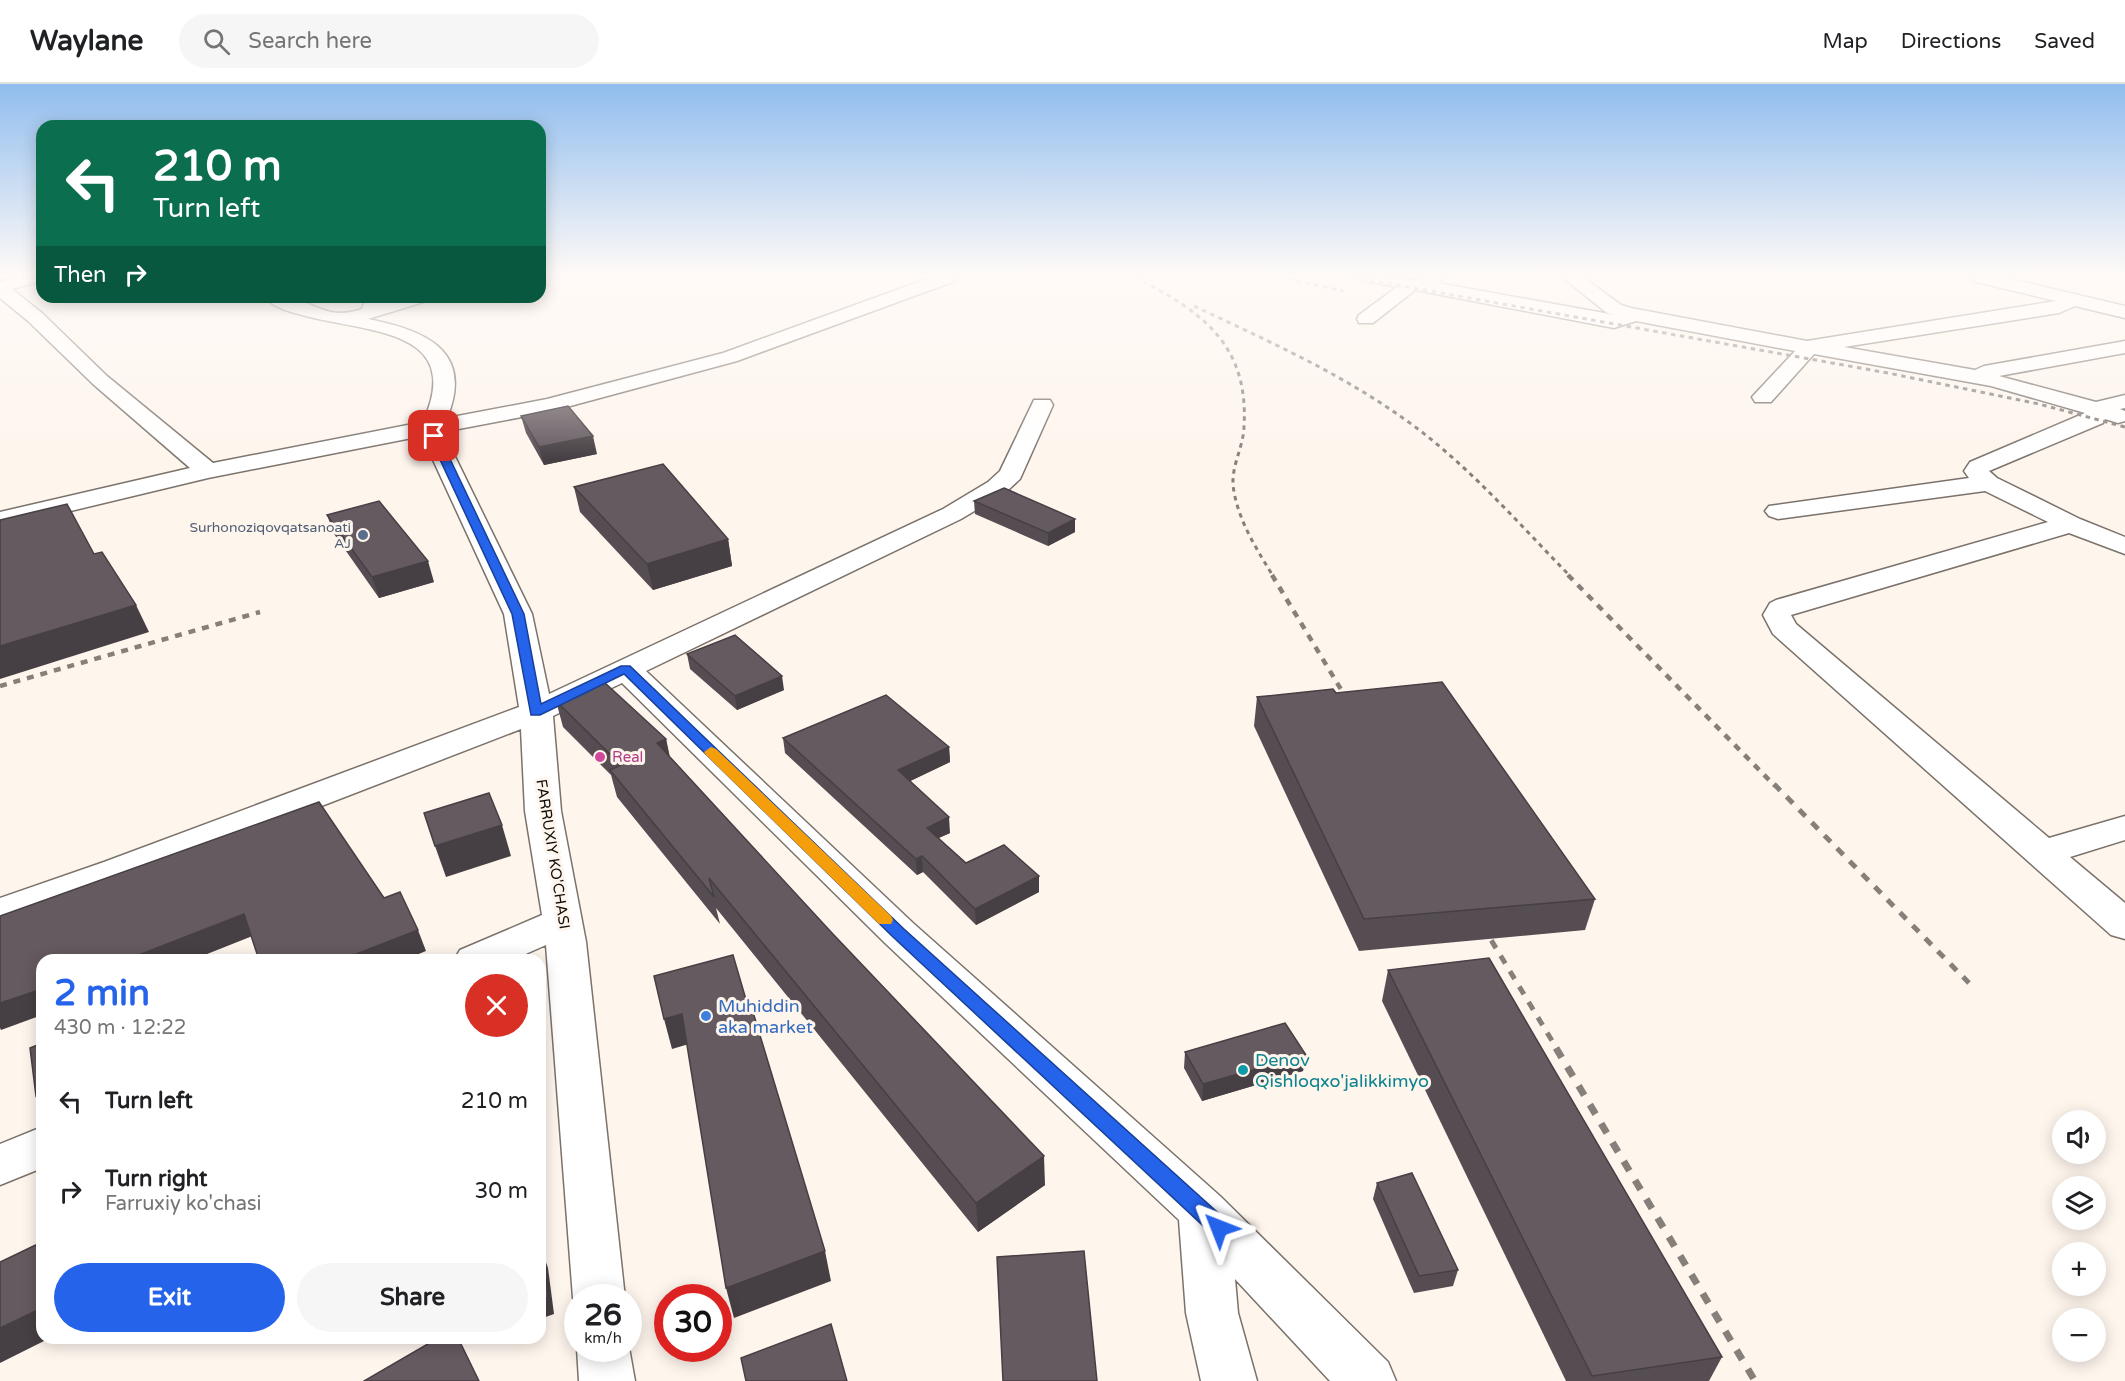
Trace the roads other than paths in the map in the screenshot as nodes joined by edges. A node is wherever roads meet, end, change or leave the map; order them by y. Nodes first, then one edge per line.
1 (56, 338) edge
2 (412, 338) edge
3 (783, 338) edge
4 (1751, 338) edge
5 (1859, 338) edge
6 (2125, 347) edge
7 (1806, 348) junction
8 (1970, 375) junction
9 (1763, 397) dead end
10 (2125, 401) edge
11 (1042, 405) dead end
12 (2097, 409) junction
13 (2125, 418) edge
14 (431, 430) junction
15 (208, 471) junction
16 (1988, 483) junction
17 (1778, 511) dead end
18 (0, 520) edge
19 (2071, 524) junction
20 (2125, 546) edge
21 (626, 669) junction
22 (536, 712) junction
23 (2125, 828) edge
24 (2042, 853) junction
25 (0, 912) edge
26 (563, 922) junction
27 (2125, 925) edge
28 (488, 954) edge
29 (36, 1150) edge
30 (0, 1165) edge
31 (1203, 1211) junction
32 (598, 1284) edge
33 (605, 1362) edge
34 (607, 1381) edge
35 (1229, 1381) edge
36 (1368, 1381) edge

1 - 15 street
2 - 14 street
3 - 14 street
4 - 7 street
5 - 7 street
6 - 8 street
7 - 8 street
7 - 9 street
8 - 12 street
10 - 12 street
11 - 21 street
12 - 13 street
12 - 16 street
14 - 15 street
14 - 22 street, FARRUXIY KO'CHASI
15 - 18 street
16 - 17 street
16 - 19 street
19 - 20 street
19 - 24 street
21 - 22 street
21 - 31 street
22 - 25 street
22 - 26 street, FARRUXIY KO'CHASI
23 - 24 street
24 - 27 street
26 - 28 street
26 - 32 street, FARRUXIY KO'CHASI
29 - 30 street
31 - 35 street
31 - 36 street
33 - 34 street

